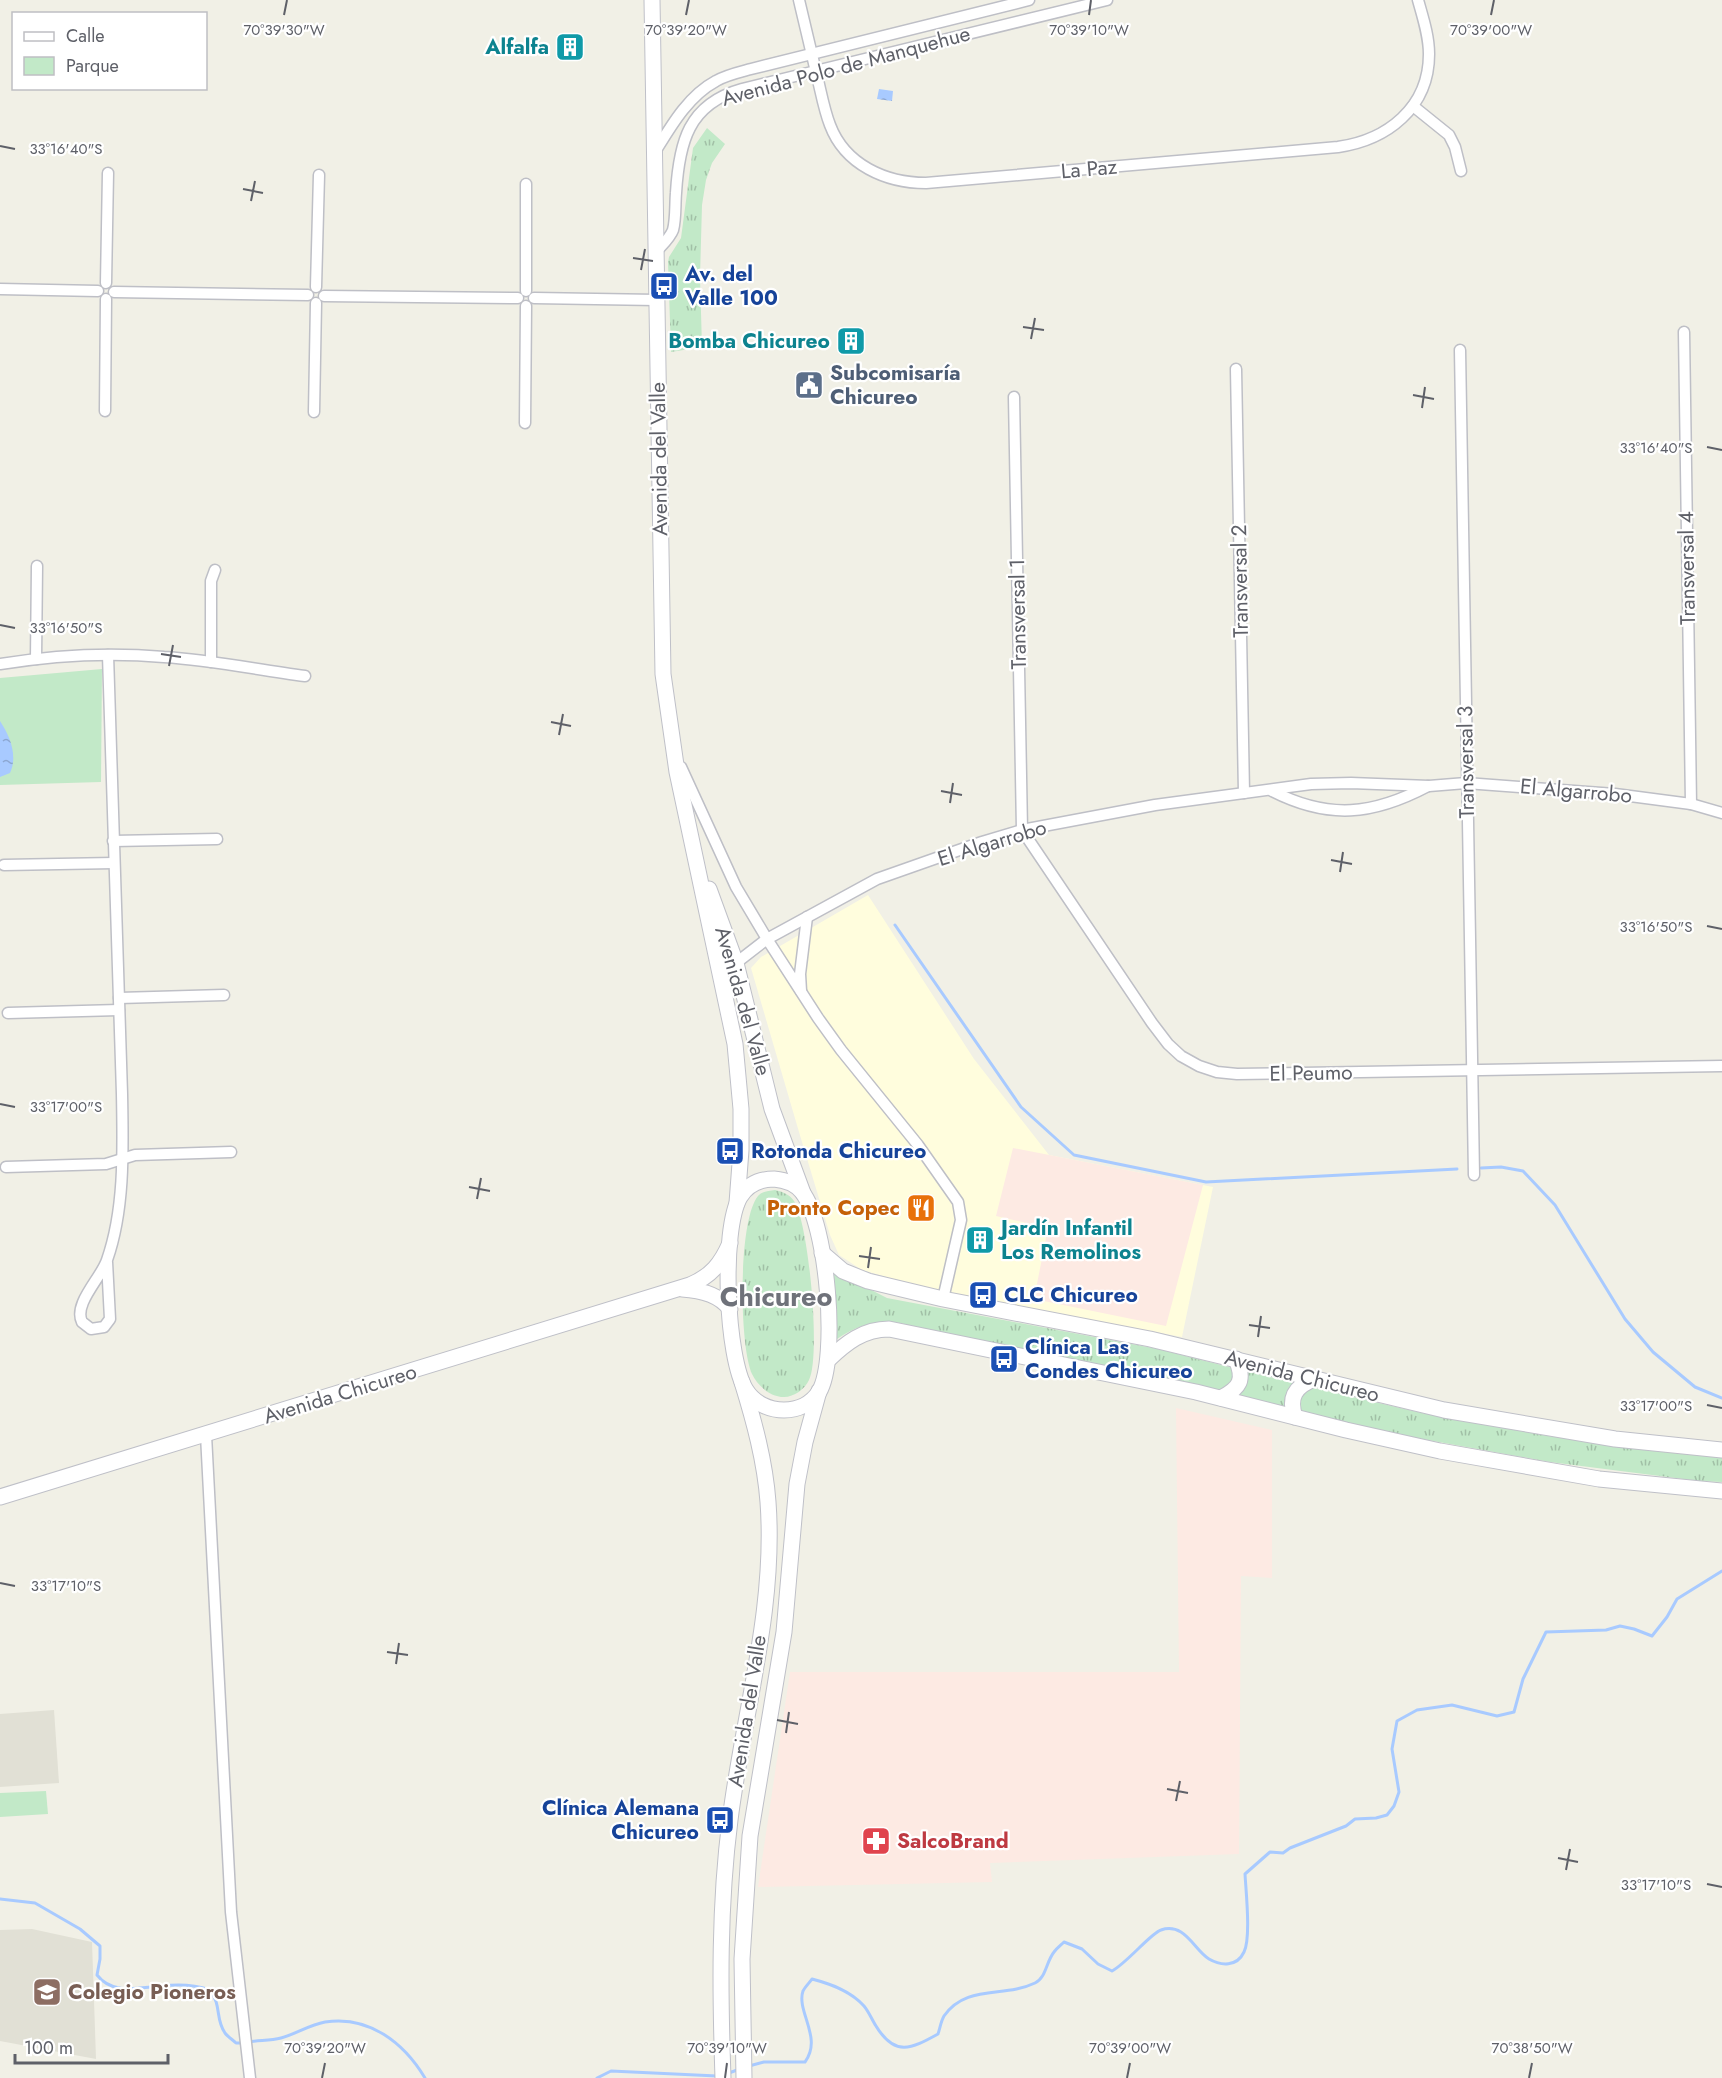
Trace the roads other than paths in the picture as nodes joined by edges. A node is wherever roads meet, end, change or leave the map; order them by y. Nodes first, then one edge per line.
1 (652, 0) edge
2 (798, 0) edge
3 (1029, 0) edge
4 (1107, 0) edge
5 (1418, 0) edge
6 (812, 53) junction
7 (816, 72) junction
8 (1413, 106) junction
9 (655, 152) junction
10 (1461, 171) dead end
11 (108, 173) dead end
12 (319, 175) dead end
13 (526, 184) dead end
14 (656, 252) junction
15 (0, 289) edge
16 (106, 291) junction
17 (316, 295) junction
18 (526, 298) junction
19 (657, 300) junction
20 (1684, 332) dead end
21 (1460, 350) dead end
22 (1236, 369) dead end
23 (1014, 398) dead end
24 (105, 411) dead end
25 (314, 412) dead end
26 (525, 423) dead end
27 (37, 566) dead end
28 (215, 570) dead end
29 (108, 654) junction
30 (36, 659) junction
31 (211, 662) junction
32 (0, 664) edge
33 (305, 676) dead end
34 (673, 748) junction
35 (1466, 783) junction
36 (1429, 786) junction
37 (1272, 791) junction
38 (1244, 793) junction
39 (1691, 804) junction
40 (684, 809) junction
41 (1722, 813) edge
42 (1022, 830) junction
43 (217, 839) dead end
44 (113, 841) junction
45 (114, 863) junction
46 (4, 865) dead end
47 (807, 917) junction
48 (767, 939) junction
49 (736, 963) junction
50 (801, 992) junction
51 (224, 995) dead end
52 (119, 998) junction
53 (119, 1010) junction
54 (8, 1013) dead end
55 (1722, 1066) edge
56 (1473, 1070) junction
57 (231, 1152) dead end
58 (122, 1159) junction
59 (6, 1167) dead end
60 (1474, 1175) dead end
61 (803, 1193) junction
62 (737, 1203) junction
63 (730, 1243) junction
64 (822, 1253) junction
65 (107, 1262) junction
66 (679, 1289) junction
67 (942, 1299) junction
68 (730, 1310) junction
69 (1236, 1359) junction
70 (828, 1360) junction
71 (1314, 1379) junction
72 (742, 1382) junction
73 (819, 1391) junction
74 (1221, 1398) junction
75 (1295, 1417) junction
76 (206, 1435) junction
77 (1722, 1450) edge
78 (1722, 1491) edge
79 (0, 1497) edge
80 (722, 2071) edge
81 (744, 2077) edge
82 (250, 2078) edge

1 - 9 main road, Avenida del Valle
2 - 6 street, La Paz
3 - 6 street, Avenida Polo de Manquehue
4 - 7 street, Avenida Polo de Manquehue
5 - 8 street, La Paz
6 - 7 street, La Paz
6 - 9 street, Avenida Polo de Manquehue
7 - 8 street, La Paz
7 - 14 street, Avenida Polo de Manquehue
8 - 10 street
9 - 14 main road, Avenida del Valle
11 - 16 street
12 - 17 street
13 - 18 street
14 - 19 main road, Avenida del Valle
15 - 16 street
16 - 17 street
16 - 24 street
17 - 18 street
17 - 25 street
18 - 19 street
18 - 26 street
19 - 34 main road, Avenida del Valle
20 - 39 street, Transversal 4
21 - 35 street, Transversal 3
22 - 38 street, Transversal 2
23 - 42 street, Transversal 1
27 - 30 street
28 - 31 street
29 - 30 street
29 - 31 street
29 - 44 street
30 - 32 street
31 - 33 street
34 - 40 main road, Avenida del Valle
34 - 48 street
35 - 36 street, El Algarrobo
35 - 39 street, El Algarrobo
35 - 56 street, Transversal 3
36 - 37 street, El Algarrobo
36 - 37 street
37 - 38 street, El Algarrobo
38 - 42 street, El Algarrobo
39 - 41 street, El Algarrobo
40 - 49 main road, Avenida del Valle
40 - 62 main road, Avenida del Valle
42 - 47 street, El Algarrobo
42 - 56 street, El Peumo
43 - 44 street
44 - 45 street
45 - 46 street
45 - 52 street
47 - 48 street, El Algarrobo
47 - 50 street
48 - 49 street, El Algarrobo
48 - 50 street
49 - 61 main road, Avenida del Valle
50 - 67 street
51 - 52 street
52 - 53 street
53 - 54 street
53 - 58 street
55 - 56 street, El Peumo
56 - 60 street, Transversal 3
57 - 58 street
58 - 59 street
58 - 65 street
61 - 62 main road
61 - 64 main road, Avenida del Valle
62 - 63 main road, Avenida del Valle
63 - 66 main road, Avenida Chicureo
63 - 68 main road, Avenida del Valle
64 - 67 main road, Avenida Chicureo
64 - 70 main road, Avenida del Valle
65 - 65 street
66 - 68 main road, Avenida Chicureo
66 - 76 main road, Avenida Chicureo
67 - 69 main road, Avenida Chicureo
68 - 72 main road, Avenida del Valle
69 - 71 main road, Avenida Chicureo
69 - 74 main road
70 - 73 main road, Avenida del Valle
70 - 74 main road, Avenida Chicureo
71 - 75 main road
71 - 77 main road, Avenida Chicureo
72 - 73 main road
72 - 80 main road, Avenida del Valle
73 - 81 main road, Avenida del Valle
74 - 75 main road, Avenida Chicureo
75 - 78 main road, Avenida Chicureo
76 - 79 main road, Avenida Chicureo
76 - 82 street

